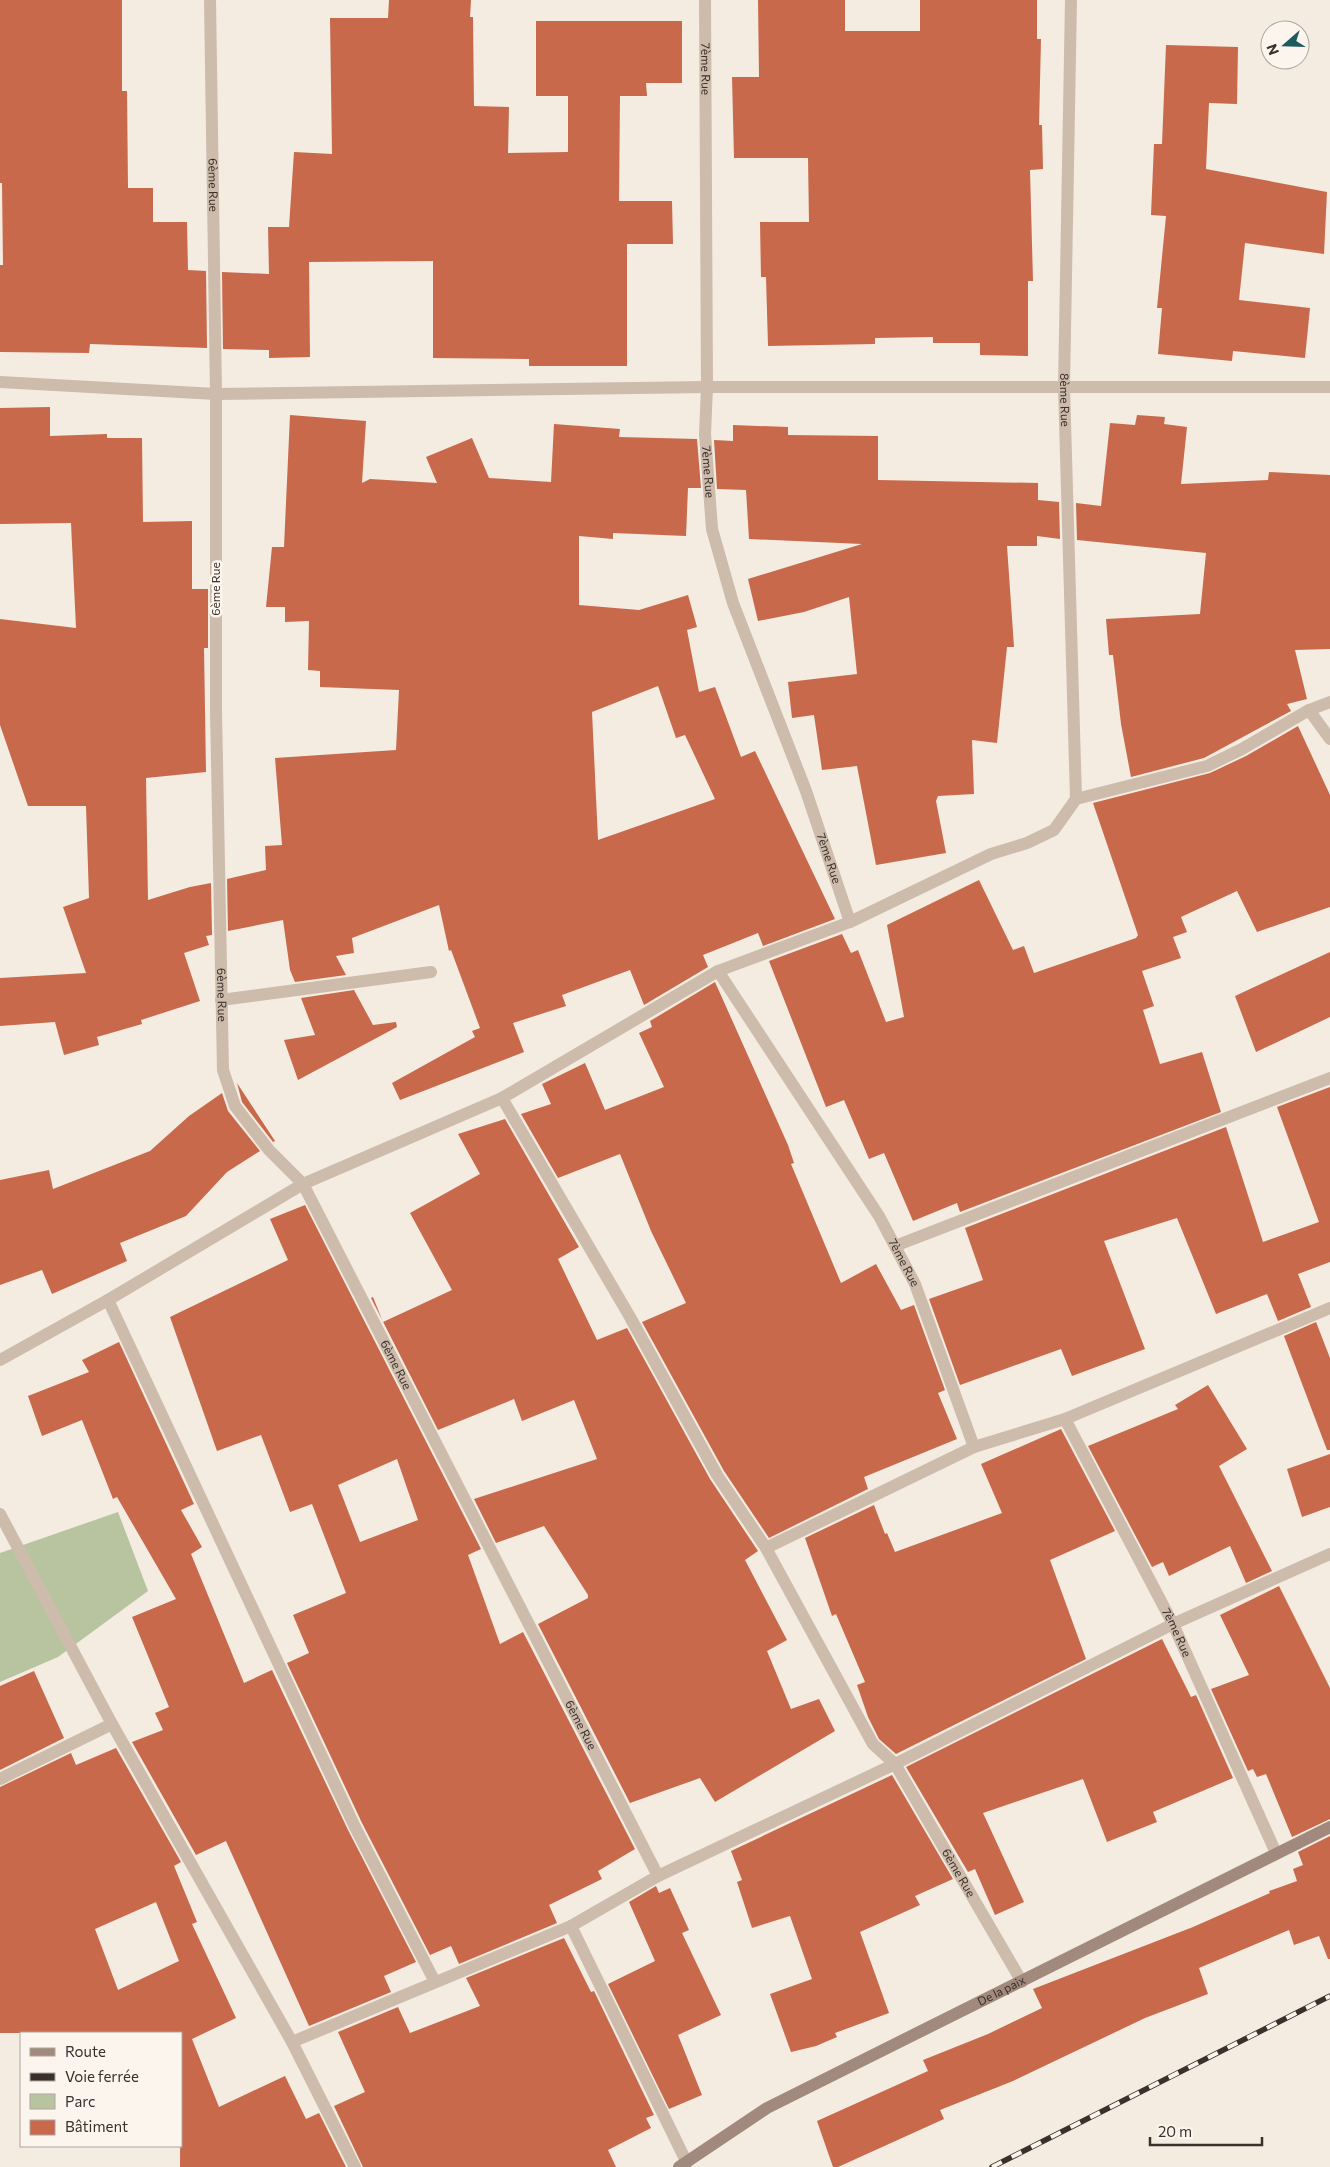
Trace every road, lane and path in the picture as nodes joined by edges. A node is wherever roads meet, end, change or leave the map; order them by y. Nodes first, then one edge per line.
1 (210, 0) edge
2 (704, 0) edge
3 (1072, 0) edge
4 (0, 382) edge
5 (707, 387) junction
6 (1064, 387) junction
7 (1330, 387) edge
8 (216, 394) junction
9 (1330, 702) edge
10 (1310, 710) junction
11 (1330, 739) edge
12 (1076, 799) junction
13 (850, 922) junction
14 (718, 971) junction
15 (431, 972) dead end
16 (221, 1000) junction
17 (1330, 1078) edge
18 (502, 1098) junction
19 (303, 1184) junction
20 (895, 1246) junction
21 (108, 1300) junction
22 (1330, 1308) edge
23 (0, 1360) edge
24 (1065, 1419) junction
25 (974, 1447) junction
26 (0, 1514) edge
27 (766, 1548) junction
28 (1330, 1554) edge
29 (1172, 1624) junction
30 (112, 1724) junction
31 (896, 1764) junction
32 (0, 1779) edge
33 (1330, 1827) edge
34 (1276, 1853) junction
35 (658, 1876) junction
36 (570, 1926) junction
37 (435, 1982) junction
38 (1022, 1982) junction
39 (292, 2042) junction
40 (683, 2165) edge
41 (355, 2167) edge

1 - 8 street, 6ème Rue
2 - 5 street, 7ème Rue
3 - 6 street, 8ème Rue
4 - 8 street
5 - 6 street
5 - 8 street
5 - 13 street, 7ème Rue
6 - 7 street
6 - 12 street, 8ème Rue
8 - 16 street, 6ème Rue
9 - 10 street
10 - 11 street
10 - 12 street
12 - 13 street
13 - 14 street
14 - 18 street
14 - 20 street, 7ème Rue
15 - 16 street
16 - 19 street, 6ème Rue
17 - 20 street
18 - 19 street
18 - 27 street, 6ème Rue
19 - 21 street
19 - 35 street, 6ème Rue
20 - 25 street, 7ème Rue
21 - 23 street
21 - 37 street
22 - 24 street
24 - 25 street
24 - 29 street, 7ème Rue
25 - 27 street
26 - 30 street
27 - 31 street, 6ème Rue
28 - 29 street
29 - 31 street
29 - 34 street, 7ème Rue
30 - 32 street
30 - 39 street
31 - 35 street
31 - 38 street, 6ème Rue
33 - 34 street, De la paix
34 - 38 street, De la paix
35 - 36 street
36 - 37 street
36 - 40 street
37 - 39 street
38 - 40 street, De la paix
39 - 41 street

